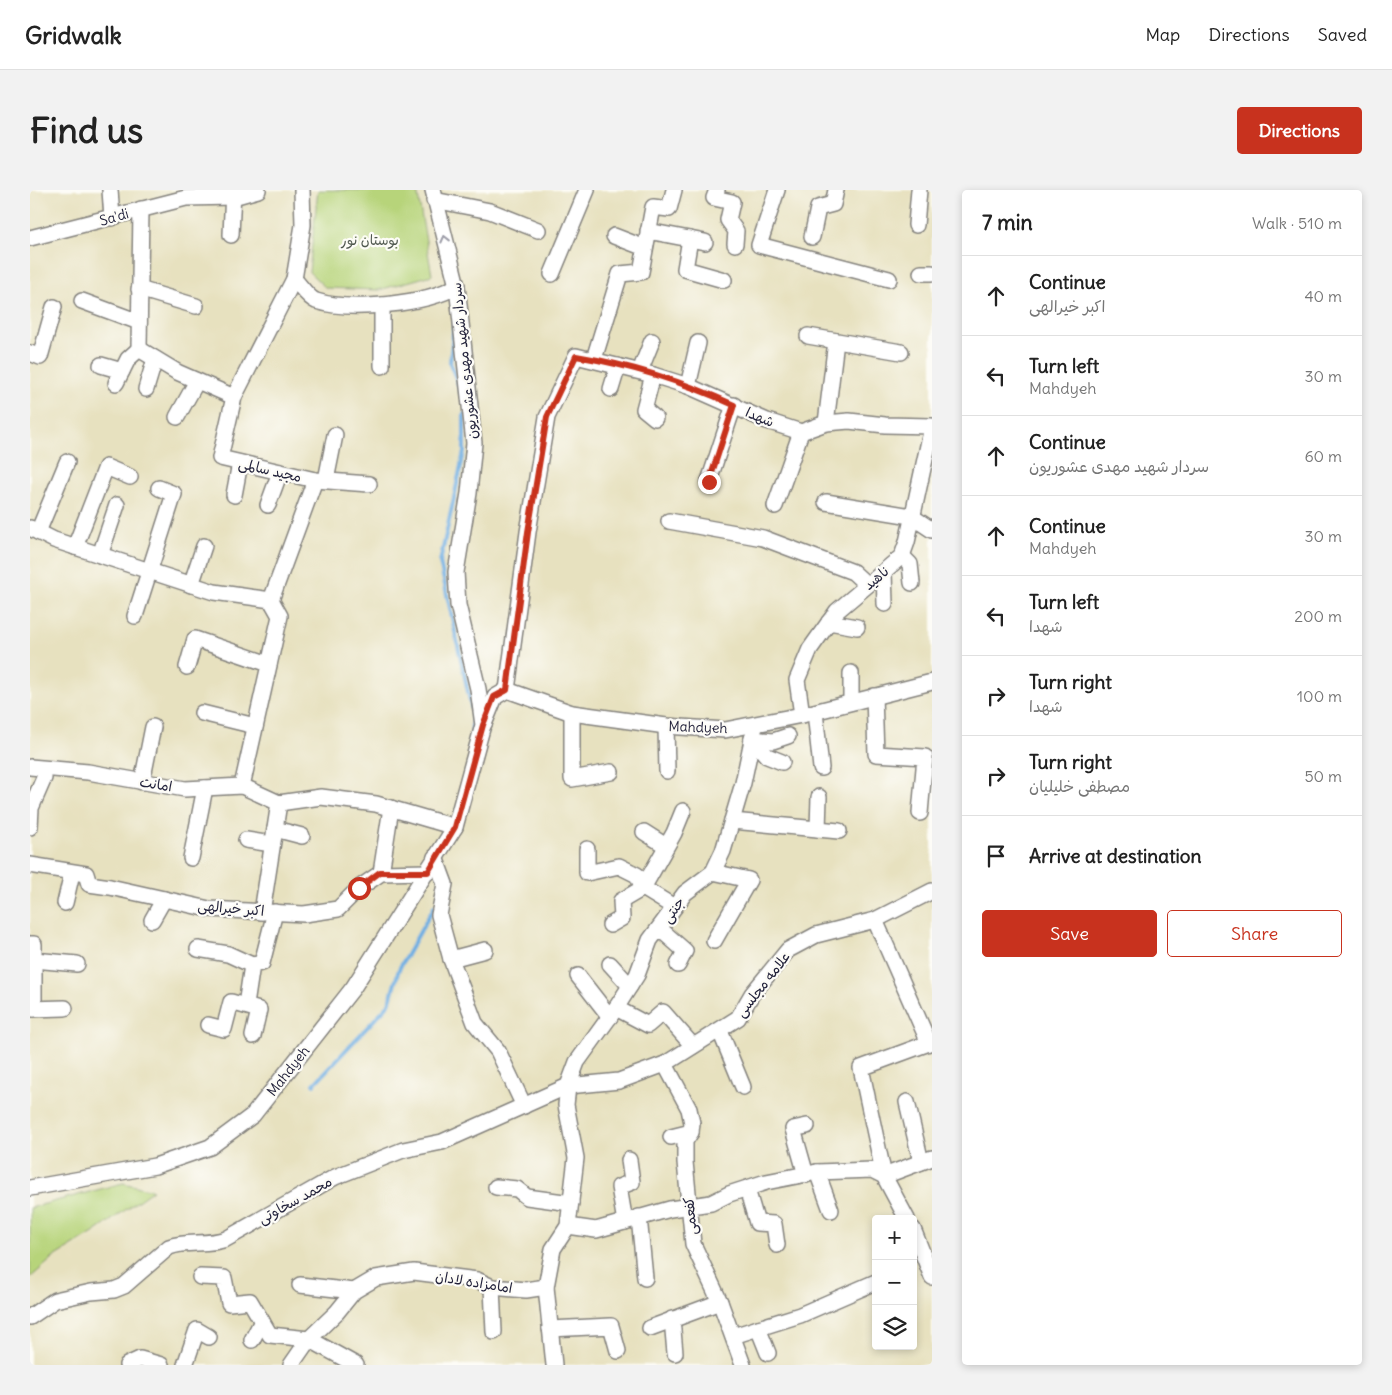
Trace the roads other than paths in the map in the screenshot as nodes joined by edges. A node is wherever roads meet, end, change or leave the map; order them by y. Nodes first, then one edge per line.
1 (110, 190) edge
2 (302, 190) edge
3 (587, 190) edge
4 (674, 190) edge
5 (717, 190) edge
6 (777, 190) edge
7 (836, 190) edge
8 (919, 190) edge
9 (246, 192) edge
10 (209, 194) edge
11 (433, 195) edge
12 (158, 197) edge
13 (141, 209) junction
14 (112, 218) junction
15 (916, 224) dead end
16 (538, 230) dead end
17 (648, 231) junction
18 (231, 235) dead end
19 (614, 236) dead end
20 (812, 237) dead end
21 (30, 238) edge
22 (690, 239) junction
23 (705, 242) dead end
24 (736, 244) dead end
25 (645, 248) junction
26 (552, 274) dead end
27 (294, 279) junction
28 (889, 279) dead end
29 (724, 280) dead end
30 (457, 286) junction
31 (140, 289) junction
32 (82, 301) dead end
33 (382, 305) junction
34 (196, 306) dead end
35 (54, 307) dead end
36 (139, 322) junction
37 (808, 336) dead end
38 (652, 341) dead end
39 (836, 341) junction
40 (698, 343) dead end
41 (139, 349) junction
42 (901, 352) dead end
43 (30, 353) edge
44 (155, 359) junction
45 (594, 359) junction
46 (101, 366) dead end
47 (382, 366) dead end
48 (618, 366) junction
49 (647, 373) junction
50 (196, 381) junction
51 (688, 386) junction
52 (146, 389) dead end
53 (611, 389) dead end
54 (234, 397) junction
55 (734, 405) junction
56 (176, 417) dead end
57 (655, 418) dead end
58 (826, 423) junction
59 (932, 426) edge
60 (801, 432) junction
61 (335, 435) dead end
62 (929, 449) edge
63 (67, 462) dead end
64 (240, 463) junction
65 (280, 472) junction
66 (130, 477) dead end
67 (320, 480) junction
68 (709, 482) dead end
69 (369, 484) dead end
70 (159, 488) dead end
71 (234, 495) dead end
72 (826, 502) dead end
73 (268, 504) dead end
74 (117, 505) dead end
75 (776, 506) dead end
76 (911, 516) junction
77 (669, 521) dead end
78 (34, 530) edge
79 (932, 530) edge
80 (204, 546) dead end
81 (75, 547) junction
82 (100, 555) junction
83 (902, 556) junction
84 (149, 572) junction
85 (884, 572) junction
86 (912, 583) dead end
87 (191, 585) junction
88 (867, 585) junction
89 (271, 600) junction
90 (885, 604) dead end
91 (135, 616) dead end
92 (829, 622) junction
93 (857, 626) dead end
94 (269, 664) junction
95 (187, 667) dead end
96 (851, 673) dead end
97 (932, 682) edge
98 (507, 690) junction
99 (874, 696) junction
100 (850, 702) junction
101 (202, 713) dead end
102 (572, 713) junction
103 (808, 713) junction
104 (483, 725) junction
105 (255, 726) junction
106 (666, 726) junction
107 (153, 727) dead end
108 (754, 733) junction
109 (788, 736) dead end
110 (782, 762) dead end
111 (37, 768) edge
112 (821, 768) dead end
113 (611, 772) dead end
114 (667, 772) dead end
115 (142, 782) junction
116 (242, 786) junction
117 (205, 788) junction
118 (819, 798) dead end
119 (279, 804) junction
120 (391, 808) junction
121 (684, 811) dead end
122 (920, 814) dead end
123 (732, 821) junction
124 (30, 827) edge
125 (455, 827) junction
126 (275, 829) junction
127 (818, 829) junction
128 (839, 831) dead end
129 (644, 832) dead end
130 (302, 836) dead end
131 (246, 840) dead end
132 (272, 844) junction
133 (666, 846) junction
134 (587, 849) dead end
135 (435, 857) junction
136 (191, 858) dead end
137 (30, 865) edge
138 (380, 872) junction
139 (428, 872) junction
140 (713, 872) junction
141 (72, 873) junction
142 (644, 888) junction
143 (932, 891) edge
144 (164, 899) junction
145 (65, 903) dead end
146 (674, 907) junction
147 (268, 912) junction
148 (152, 920) dead end
149 (875, 920) junction
150 (610, 924) dead end
151 (660, 929) junction
152 (714, 941) dead end
153 (30, 944) edge
154 (198, 949) dead end
155 (486, 950) dead end
156 (451, 959) junction
157 (34, 960) junction
158 (77, 964) dead end
159 (610, 964) dead end
160 (252, 965) junction
161 (678, 965) dead end
162 (578, 976) dead end
163 (630, 986) junction
164 (246, 1006) junction
165 (65, 1008) dead end
166 (32, 1009) edge
167 (613, 1013) junction
168 (208, 1025) dead end
169 (720, 1031) junction
170 (253, 1036) dead end
171 (693, 1046) junction
172 (665, 1064) junction
173 (568, 1086) junction
174 (743, 1087) dead end
175 (907, 1102) dead end
176 (524, 1106) junction
177 (807, 1126) dead end
178 (691, 1132) junction
179 (670, 1137) dead end
180 (629, 1160) dead end
181 (927, 1160) edge
182 (811, 1173) junction
183 (884, 1176) junction
184 (496, 1187) dead end
185 (30, 1188) edge
186 (747, 1189) junction
187 (571, 1203) junction
188 (690, 1208) junction
189 (831, 1210) dead end
190 (905, 1215) edge
191 (632, 1219) junction
192 (568, 1226) junction
193 (917, 1241) edge
194 (777, 1245) dead end
195 (924, 1262) edge
196 (200, 1277) dead end
197 (932, 1277) edge
198 (645, 1278) dead end
199 (872, 1284) edge
200 (300, 1285) dead end
201 (492, 1287) junction
202 (546, 1287) junction
203 (354, 1291) junction
204 (720, 1302) junction
205 (30, 1317) edge
206 (672, 1319) junction
207 (262, 1322) junction
208 (550, 1328) junction
209 (650, 1328) dead end
210 (758, 1328) junction
211 (494, 1332) dead end
212 (733, 1336) junction
213 (209, 1337) dead end
214 (309, 1339) junction
215 (252, 1340) dead end
216 (618, 1351) dead end
217 (675, 1353) dead end
218 (768, 1353) dead end
219 (127, 1365) edge
220 (161, 1365) edge
221 (185, 1365) edge
222 (291, 1365) edge
223 (356, 1365) edge
224 (554, 1365) edge
225 (743, 1365) edge

1 - 14 street
2 - 27 street, مجید سالمی
3 - 26 street
4 - 17 street
5 - 24 street
6 - 28 street
7 - 20 street
8 - 15 street
9 - 10 street, Sa'di
9 - 18 street
10 - 12 street, Sa'di
11 - 16 street
30 -> 11 street, سردار شهید مهدی عشوریون
12 - 13 street, Sa'di
13 - 14 street, Sa'di
13 - 31 street
14 - 21 street, Sa'di
17 - 22 street
17 - 25 street
19 - 25 street
22 - 23 street
22 - 29 street
25 - 45 street
27 - 33 street
27 - 54 street, مجید سالمی
30 - 33 street
30 - 104 street, سردار شهید مهدی عشوریون
31 - 34 street
31 - 36 street
32 - 36 street
33 - 47 street
35 - 43 street
36 - 41 street
37 - 39 street
38 - 49 street
39 - 42 street
39 - 58 street
40 - 51 street
41 - 44 street
41 - 46 street
44 - 50 street
44 - 52 street
45 - 48 street, شهدا
45 - 98 street, شهدا
48 - 49 street, شهدا
48 - 53 street
49 - 51 street, شهدا
49 - 57 street
50 - 54 street
50 - 56 street
51 - 55 street, شهدا
54 - 64 street, مجید سالمی
55 - 60 street, شهدا
55 - 68 street
58 - 59 street
58 - 60 street
59 - 62 street, ناهید
60 - 75 street
61 - 67 street
62 - 76 street, ناهید
63 - 78 street
64 - 65 street, مجید سالمی
64 - 71 street
65 - 67 street, مجید سالمی
65 - 73 street
66 - 81 street
67 - 69 street
67 - 89 street, مجید سالمی
70 - 84 street
72 - 76 street
74 - 82 street
76 - 79 street
76 - 83 street, ناهید
77 - 88 street
78 - 81 street
80 - 87 street
81 - 82 street
82 - 84 street
83 - 85 street, ناهید
83 - 86 street
84 - 87 street
84 - 91 street
85 - 88 street, ناهید
85 - 90 street
87 - 89 street
88 - 92 street, ناهید
89 - 94 street
92 - 93 street
92 - 103 street, ناهید
94 - 95 street
94 - 105 street
96 - 100 street
97 - 99 street, Mahdyeh
98 - 102 street, Mahdyeh
98 - 104 street
99 - 100 street, Mahdyeh
99 - 122 street
100 - 103 street, Mahdyeh
101 - 105 street
102 - 106 street, Mahdyeh
102 - 113 street
103 - 108 street, Mahdyeh
103 - 112 street, ناهید
104 - 125 street, سردار شهید مهدی عشوریون
105 - 116 street
106 - 108 street, Mahdyeh
106 - 114 street
107 - 115 street
108 - 109 street
108 - 110 street
108 - 123 street, جنتی
111 - 115 street, امانت
111 - 124 street
115 - 117 street, امانت
116 - 117 street, امانت
116 - 119 street, امانت
117 - 136 street
118 - 127 street
119 - 120 street
119 - 126 street
120 - 125 street
120 - 138 street
121 - 133 street
123 - 127 street
123 - 140 street, جنتی
125 - 135 street, Mahdyeh
126 - 130 street
126 - 132 street
127 - 128 street
129 - 133 street
131 - 132 street
132 - 147 street
133 - 142 street
134 - 142 street
135 - 139 street, Mahdyeh
135 - 156 street
137 - 141 street, اکبر خیرالهی
138 - 139 street
138 - 147 street, اکبر خیرالهی
139 - 185 street, Mahdyeh
140 - 146 street, جنتی
140 - 152 street
141 - 144 street, اکبر خیرالهی
141 - 145 street
142 - 146 street
142 - 150 street
143 - 149 street, علامه مجلسی
144 - 147 street, اکبر خیرالهی
144 - 148 street
146 - 151 street, جنتی
147 - 160 street
149 - 169 street, علامه مجلسی
149 - 183 street
151 - 161 street
151 - 163 street, جنتی
153 - 157 street
154 - 160 street
155 - 156 street
156 - 176 street
157 - 158 street
157 - 166 street
159 - 163 street
160 - 164 street
162 - 167 street
163 - 167 street, جنتی
164 - 168 street
164 - 170 street
165 - 166 street
167 - 171 street
167 - 173 street, جنتی
169 - 171 street, علامه مجلسی
169 - 174 street
171 - 172 street, علامه مجلسی
172 - 173 street, علامه مجلسی
172 - 178 street, کفعمی
173 - 176 street, محمد سخاوتی
173 - 187 street, جنتی
175 - 181 street
176 - 205 street, محمد سخاوتی
177 - 182 street
178 - 179 street
178 - 188 street, کفعمی
180 - 191 street
181 - 183 street
182 - 183 street
182 - 186 street
182 - 189 street
183 - 190 street
184 - 187 street
186 - 188 street
186 - 194 street
187 - 192 street, جنتی
188 - 191 street
188 - 204 street, کفعمی
191 - 192 street
191 - 198 street
192 - 202 street
193 - 195 street
195 - 197 street
196 - 207 street
199 - 210 street
200 - 203 street
201 - 202 street, امامزاده لادان
201 - 203 street, امامزاده لادان
201 - 211 street
202 - 208 street
203 - 214 street, امامزاده لادان
204 - 206 street
204 - 212 street, کفعمی
206 - 209 street
206 - 217 street
207 - 214 street
207 - 215 street
208 - 216 street
208 - 224 street
210 - 212 street
210 - 218 street
212 - 225 street, کفعمی
213 - 221 street
214 - 222 street, امامزاده لادان
214 - 223 street
219 - 220 street

